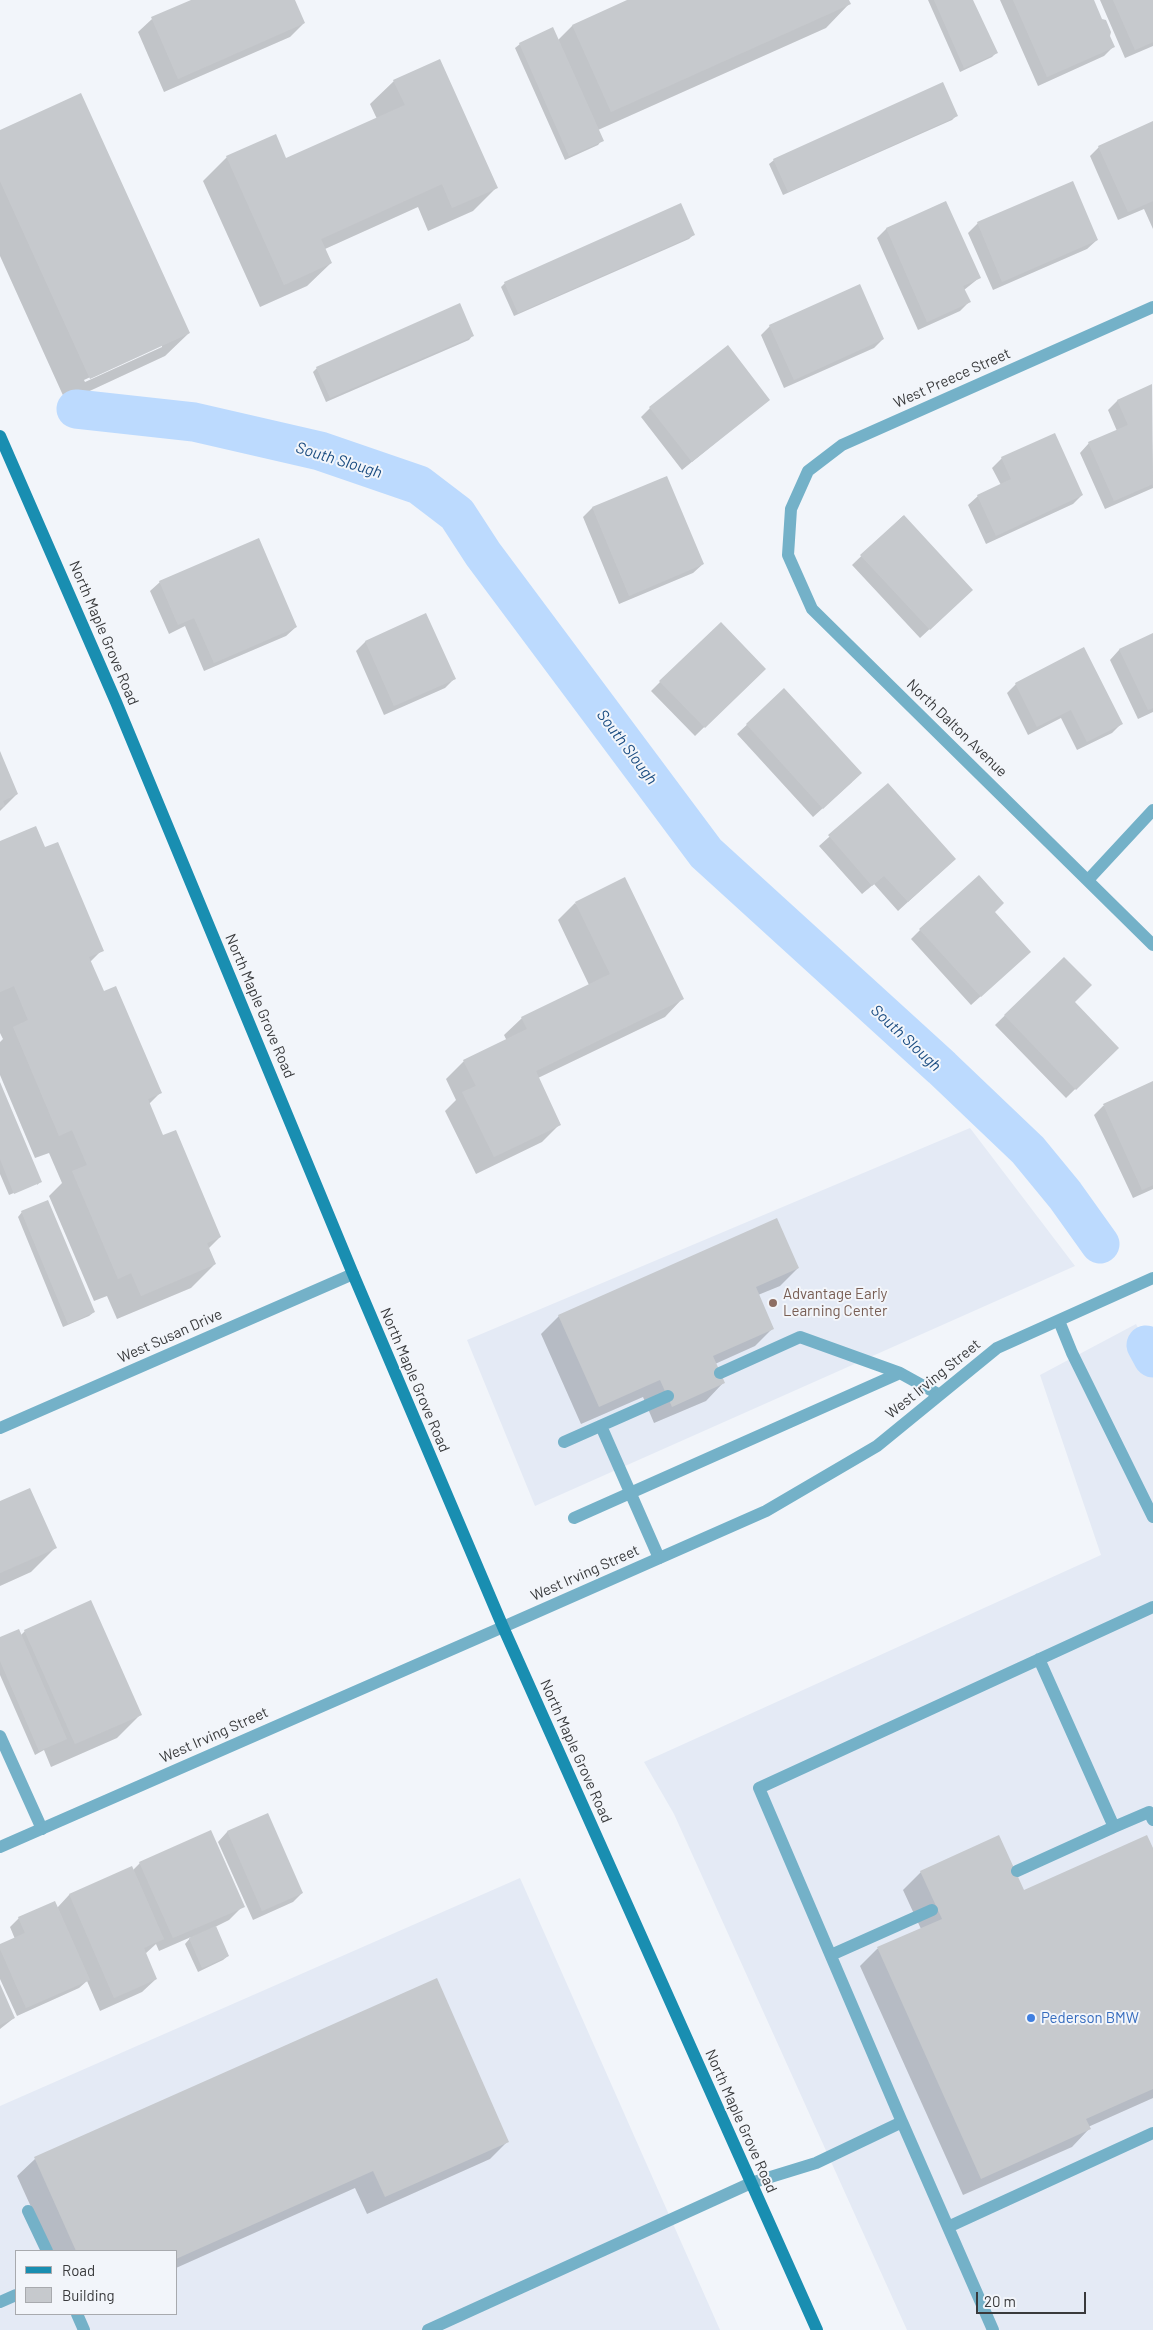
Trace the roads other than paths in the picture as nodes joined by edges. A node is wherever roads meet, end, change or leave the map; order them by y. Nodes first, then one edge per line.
1 (1153, 307) edge
2 (0, 436) edge
3 (791, 509) joint
4 (1153, 810) edge
5 (1088, 880) junction
6 (1153, 945) edge
7 (353, 1274) junction
8 (1153, 1278) edge
9 (1059, 1320) junction
10 (720, 1373) dead end
11 (900, 1373) junction
12 (938, 1394) junction
13 (668, 1396) dead end
14 (600, 1426) junction
15 (0, 1428) edge
16 (564, 1442) dead end
17 (630, 1493) junction
18 (1153, 1517) edge
19 (574, 1518) dead end
20 (659, 1558) junction
21 (1153, 1606) edge
22 (503, 1627) junction
23 (1039, 1659) junction
24 (0, 1736) edge
25 (1152, 1814) edge
26 (1114, 1827) junction
27 (42, 1829) junction
28 (0, 1847) edge
29 (1017, 1871) dead end
30 (932, 1910) dead end
31 (831, 1955) junction
32 (902, 2122) junction
33 (1153, 2133) edge
34 (751, 2183) junction
35 (28, 2211) dead end
36 (948, 2228) junction
37 (47, 2250) edge
38 (15, 2295) edge
39 (0, 2302) edge
40 (76, 2315) edge
41 (431, 2329) edge
42 (84, 2330) edge
43 (817, 2330) edge
44 (993, 2330) edge

1 - 3 street, West Preece Street
2 - 7 main road, North Maple Grove Road
3 - 5 street, North Dalton Avenue
4 - 5 street
5 - 6 street, North Dalton Avenue
7 - 15 street, West Susan Drive
7 - 22 main road, North Maple Grove Road
8 - 9 street, West Irving Street
9 - 12 street, West Irving Street
9 - 18 street
10 - 11 street
11 - 12 street
11 - 17 street
12 - 20 street, West Irving Street
13 - 14 street
14 - 16 street
14 - 17 street
17 - 19 street
17 - 20 street
20 - 22 street, West Irving Street
21 - 23 street
22 - 27 street, West Irving Street
22 - 34 main road, North Maple Grove Road
23 - 26 street
23 - 31 street
24 - 27 street
25 - 26 street
26 - 29 street
27 - 28 street, West Irving Street
30 - 31 street
31 - 32 street
32 - 34 street
32 - 36 street
33 - 36 street
34 - 41 street
34 - 43 main road, North Maple Grove Road
35 - 37 street
36 - 44 street
38 - 39 street
40 - 42 street

